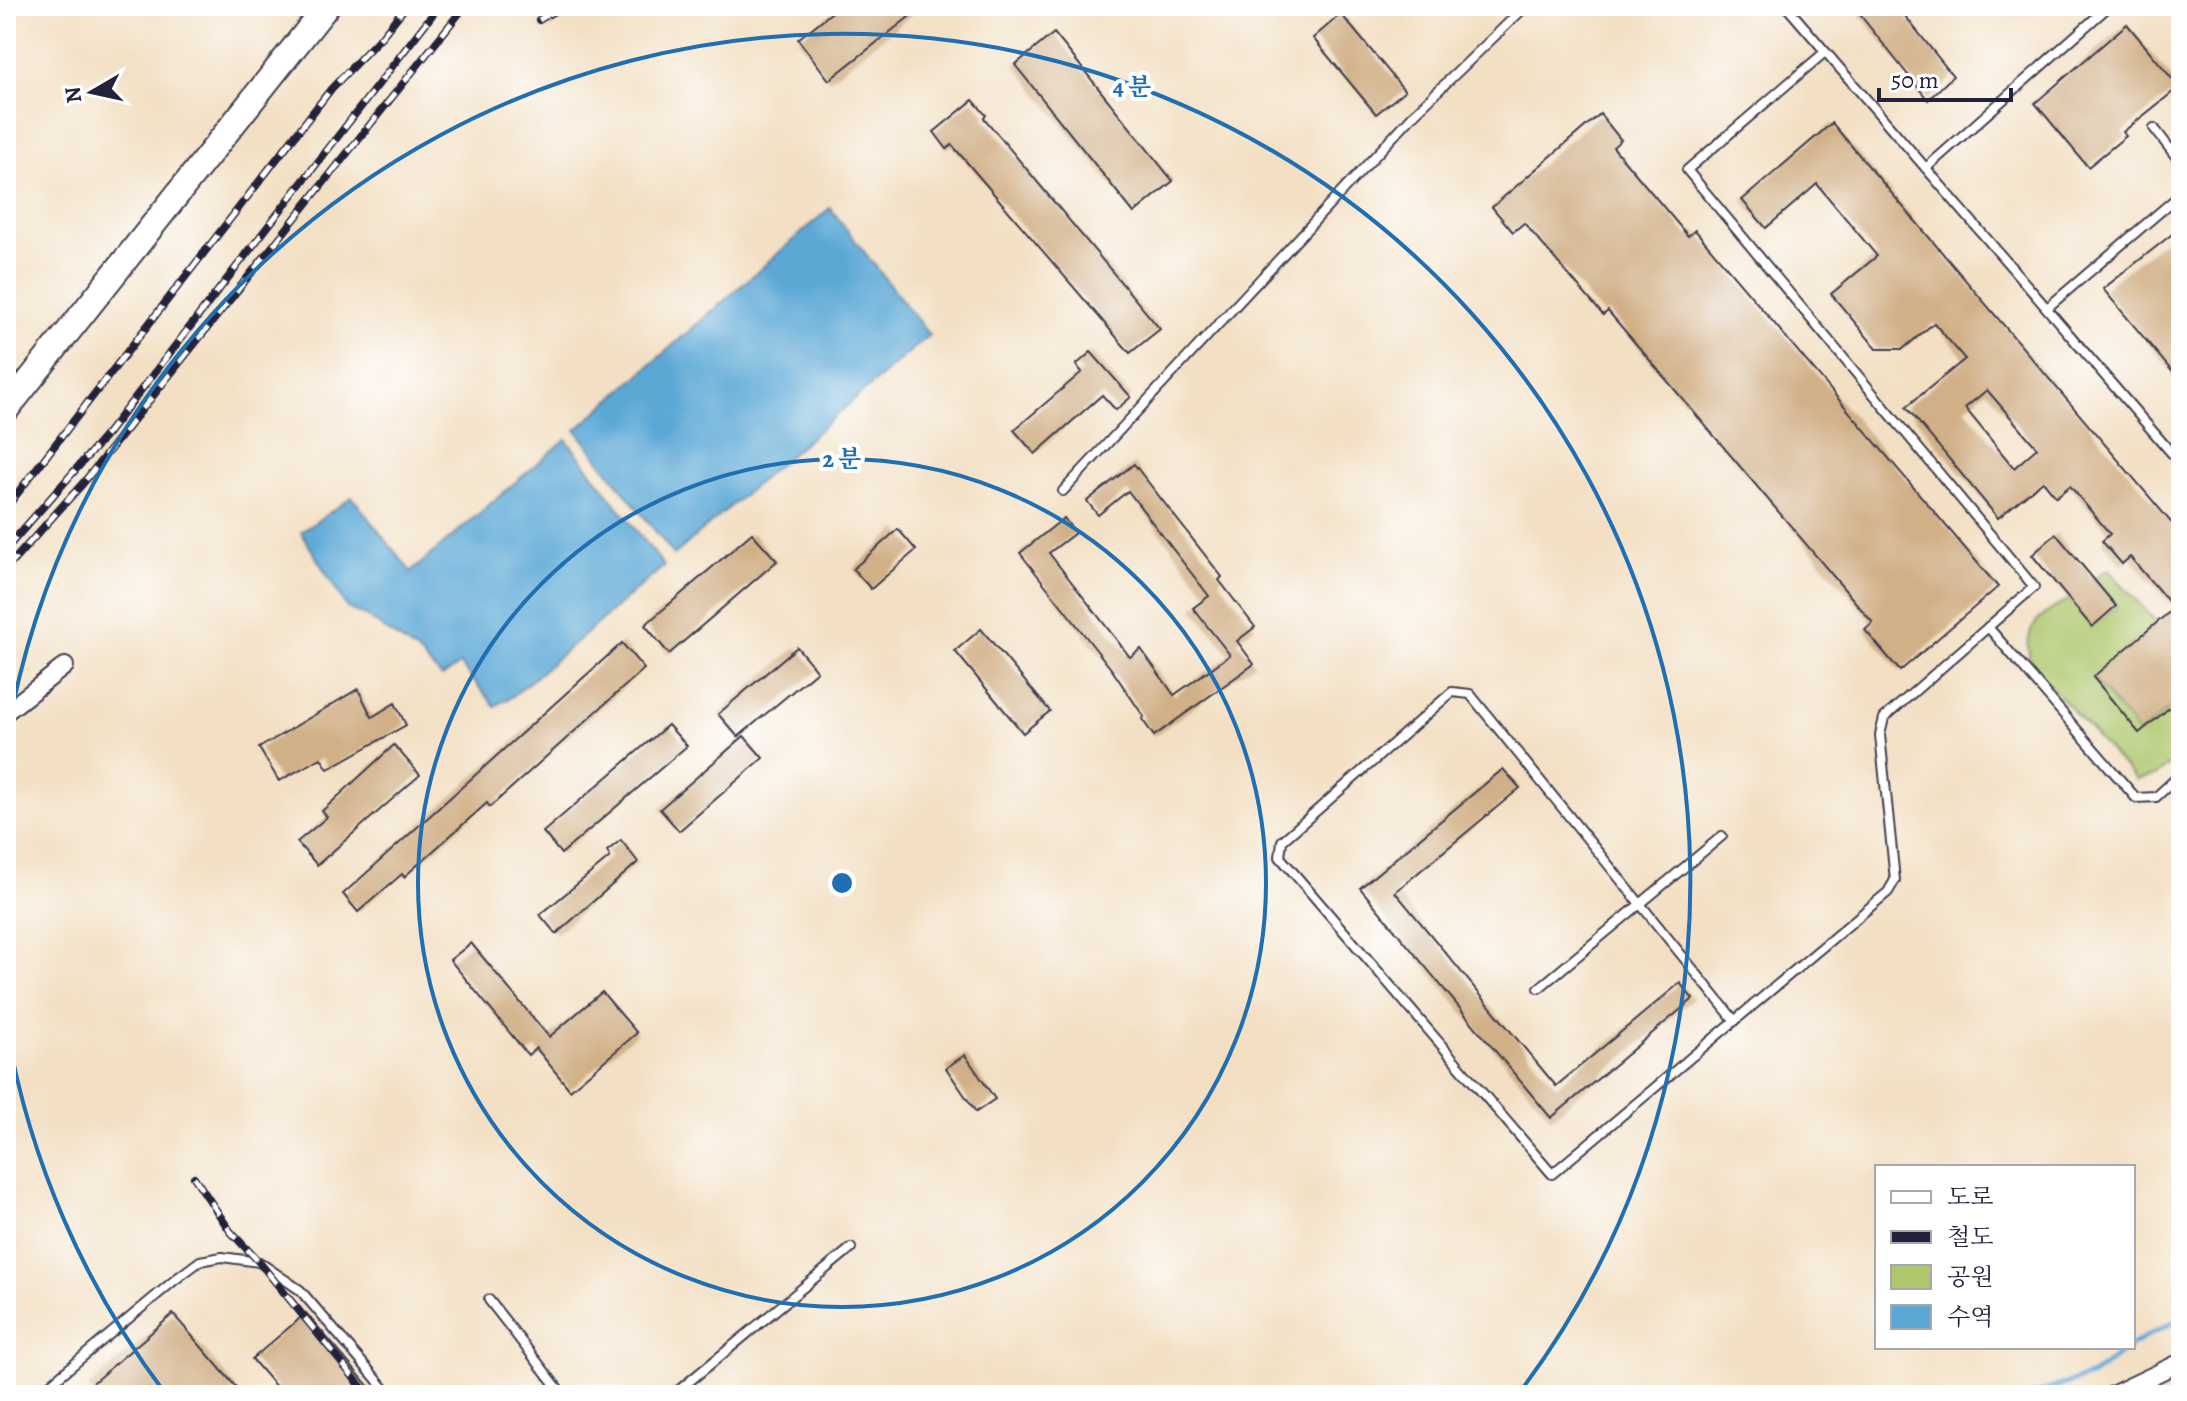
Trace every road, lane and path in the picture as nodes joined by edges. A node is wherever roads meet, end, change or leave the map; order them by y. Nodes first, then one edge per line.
1 (327, 6) edge
2 (1526, 6) edge
3 (1786, 6) edge
4 (2109, 6) edge
5 (1825, 52) junction
6 (2154, 128) dead end
7 (2181, 163) edge
8 (1926, 168) junction
9 (2181, 194) edge
10 (2047, 308) junction
11 (6, 410) edge
12 (2181, 445) edge
13 (2172, 453) junction
14 (2181, 464) edge
15 (1063, 491) dead end
16 (1988, 627) junction
17 (65, 666) dead end
18 (6, 712) edge
19 (2181, 774) edge
20 (1722, 836) dead end
21 (1640, 904) junction
22 (1539, 988) dead end
23 (1735, 1021) junction
24 (851, 1248) dead end
25 (489, 1300) dead end
26 (2181, 1362) edge
27 (37, 1395) edge
28 (390, 1395) edge
29 (563, 1395) edge
30 (673, 1395) edge
31 (2112, 1395) edge

1 - 11 main road
2 - 15 lane
3 - 5 lane
4 - 8 lane
5 - 8 lane
5 - 16 lane
6 - 7 lane
8 - 10 lane
9 - 10 lane
10 - 13 lane
12 - 13 lane
13 - 14 lane
16 - 19 lane
16 - 23 lane
17 - 18 street
20 - 21 lane
21 - 22 lane
21 - 23 lane
21 - 23 lane
24 - 30 lane
25 - 29 lane
26 - 31 street
27 - 28 lane

